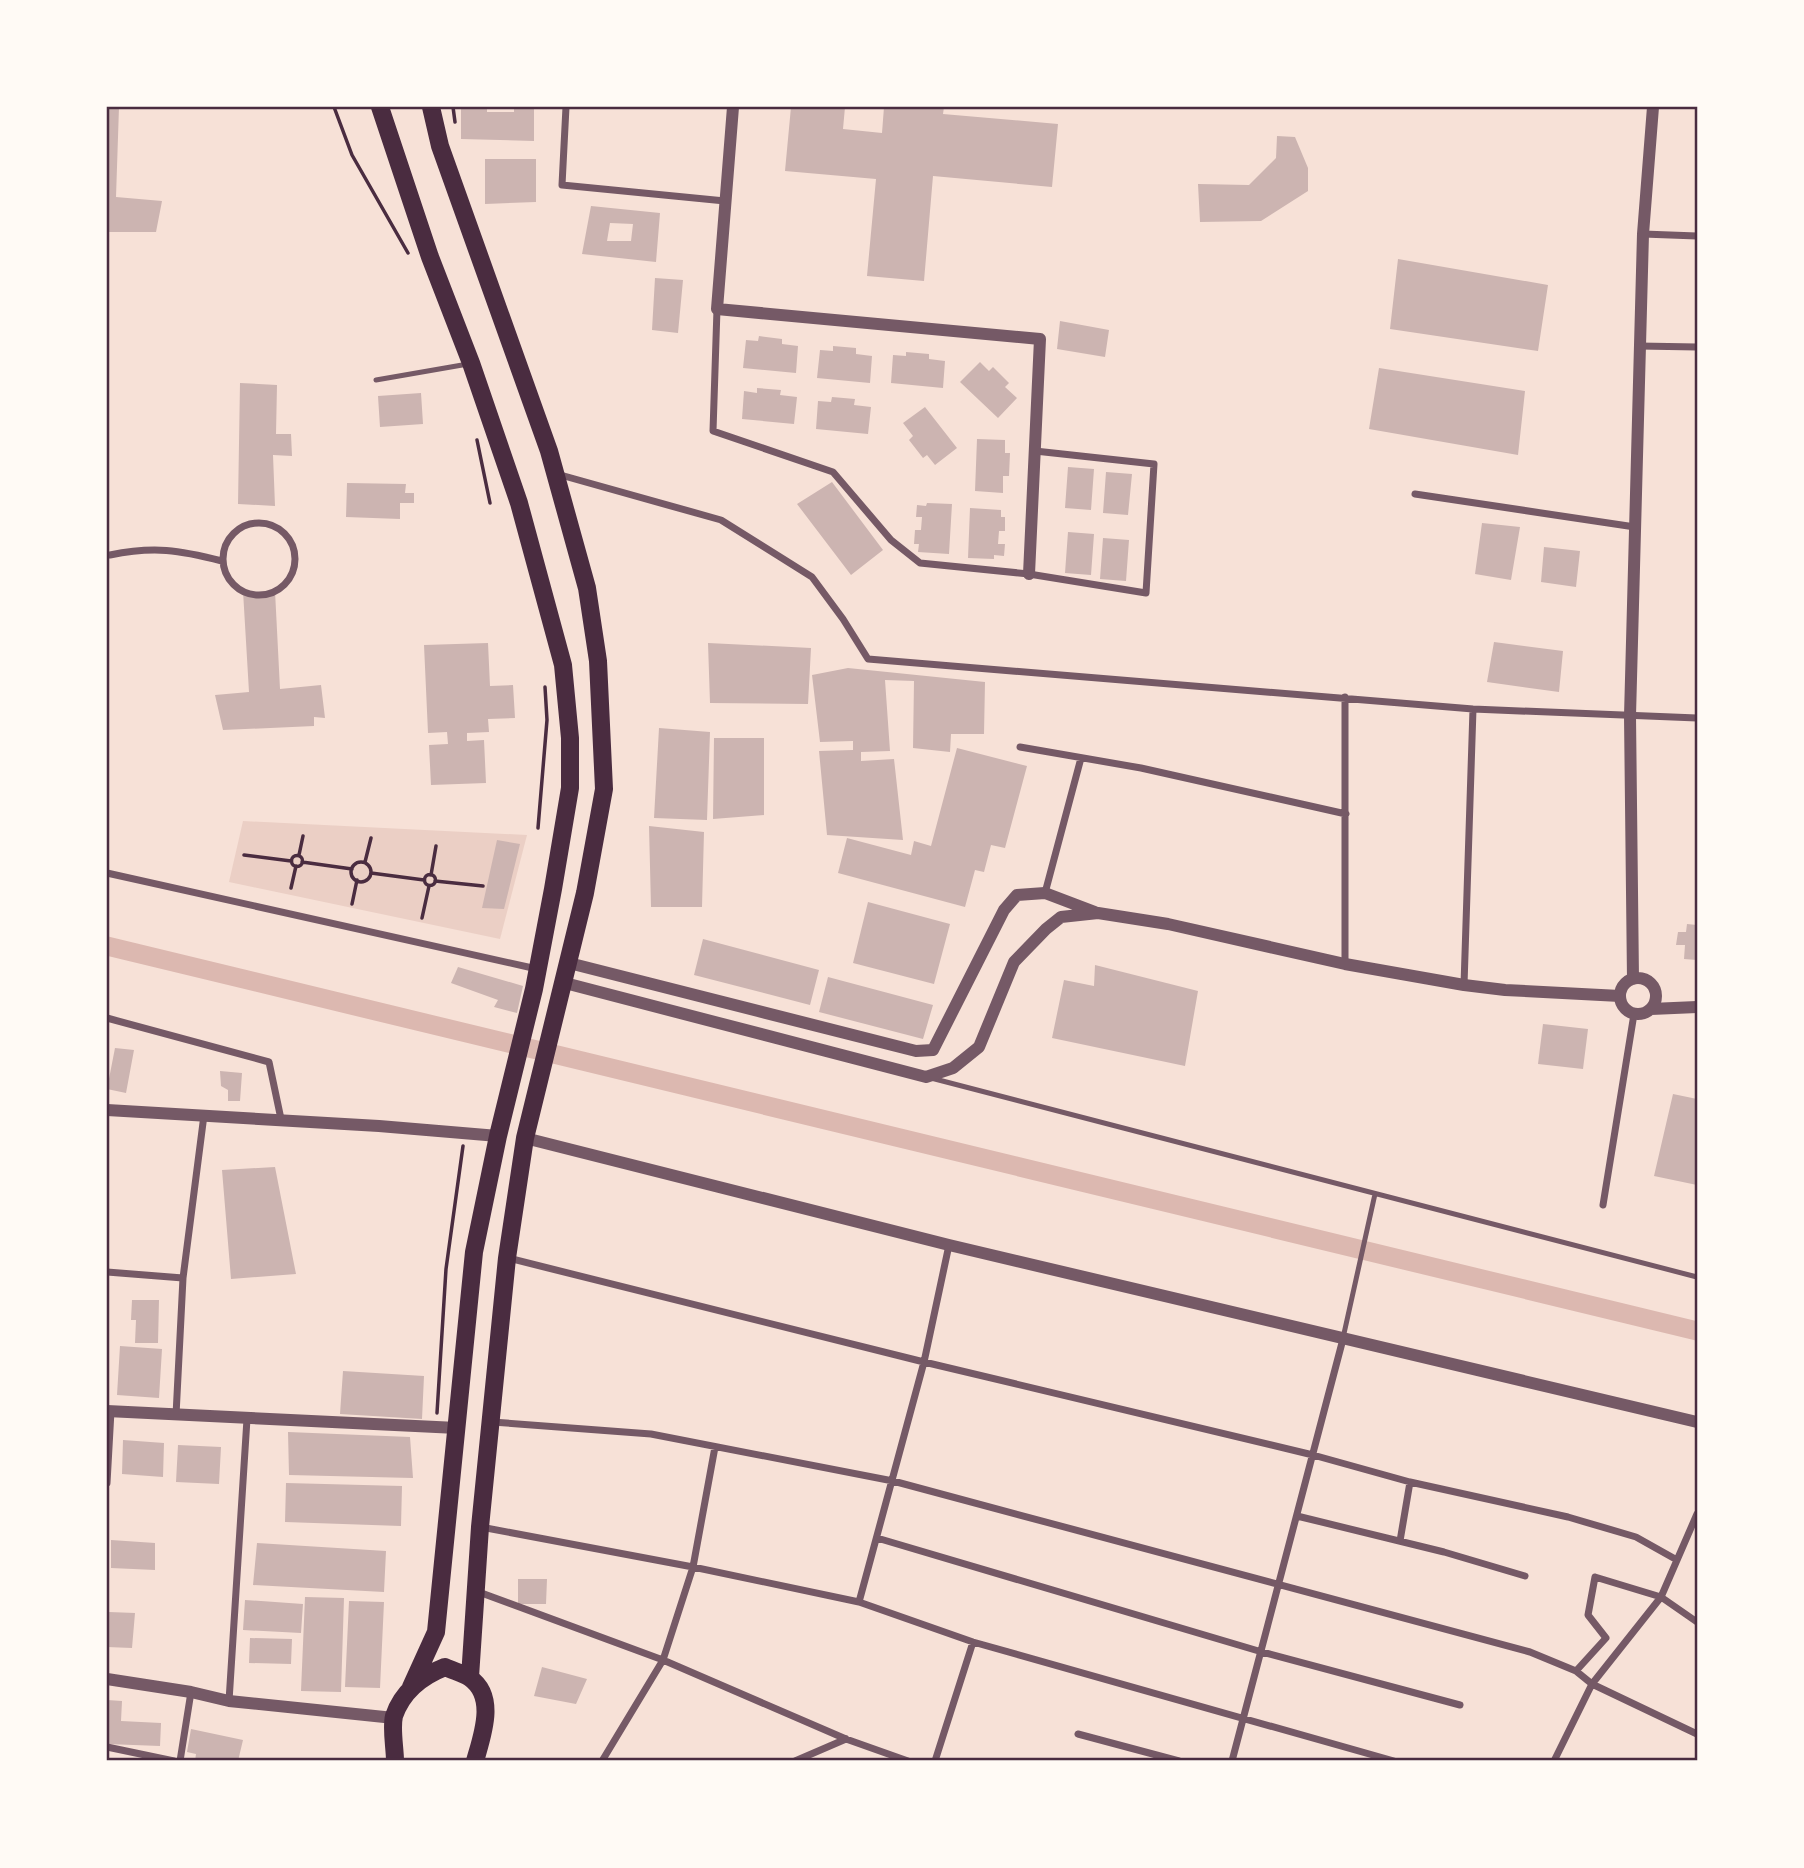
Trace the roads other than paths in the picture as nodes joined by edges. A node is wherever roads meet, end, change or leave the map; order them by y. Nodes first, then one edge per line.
1 (380, 107) edge
2 (431, 107) edge
3 (566, 107) edge
4 (733, 107) edge
5 (1653, 107) edge
6 (725, 201) junction
7 (1643, 234) junction
8 (1697, 236) edge
9 (717, 309) junction
10 (1639, 345) junction
11 (1697, 347) edge
12 (471, 363) junction
13 (376, 380) dead end
14 (1035, 451) junction
15 (556, 473) junction
16 (1415, 494) dead end
17 (1636, 527) junction
18 (110, 555) dead end
19 (222, 561) junction
20 (1029, 574) junction
21 (1345, 697) junction
22 (1472, 709) junction
23 (1630, 716) junction
24 (1697, 718) edge
25 (1020, 747) dead end
26 (1081, 758) junction
27 (1346, 814) junction
28 (107, 873) edge
29 (1045, 893) junction
30 (1098, 913) junction
31 (569, 963) junction
32 (1345, 964) junction
33 (537, 969) junction
34 (1633, 979) junction
35 (1464, 985) junction
36 (563, 992) junction
37 (1620, 996) junction
38 (1697, 1007) edge
39 (1651, 1009) junction
40 (1634, 1014) junction
41 (107, 1018) edge
42 (926, 1077) junction
43 (107, 1110) edge
44 (204, 1115) junction
45 (281, 1119) junction
46 (498, 1136) junction
47 (526, 1138) junction
48 (1375, 1194) junction
49 (1603, 1205) dead end
50 (949, 1245) junction
51 (507, 1258) junction
52 (107, 1272) edge
53 (183, 1278) junction
54 (1697, 1278) edge
55 (1343, 1339) junction
56 (924, 1362) junction
57 (109, 1411) edge
58 (176, 1416) junction
59 (247, 1419) junction
60 (491, 1422) junction
61 (1697, 1422) edge
62 (457, 1428) junction
63 (715, 1447) junction
64 (1313, 1455) junction
65 (893, 1481) junction
66 (1410, 1482) junction
67 (107, 1483) edge
68 (1697, 1514) edge
69 (1297, 1516) junction
70 (480, 1527) junction
71 (877, 1538) junction
72 (1400, 1541) junction
73 (1677, 1560) junction
74 (693, 1567) junction
75 (1524, 1576) dead end
76 (1279, 1584) junction
77 (476, 1591) junction
78 (1661, 1597) junction
79 (859, 1602) junction
80 (1697, 1622) edge
81 (973, 1642) junction
82 (1262, 1652) junction
83 (663, 1660) junction
84 (1576, 1671) junction
85 (470, 1678) junction
86 (107, 1679) edge
87 (1592, 1684) junction
88 (411, 1687) junction
89 (191, 1692) junction
90 (229, 1701) junction
91 (1460, 1705) dead end
92 (394, 1717) junction
93 (1244, 1719) junction
94 (1077, 1734) dead end
95 (1697, 1734) edge
96 (846, 1739) junction
97 (107, 1746) edge
98 (174, 1761) edge
99 (180, 1761) edge
100 (395, 1761) edge
101 (475, 1761) edge
102 (602, 1761) edge
103 (795, 1761) edge
104 (905, 1761) edge
105 (935, 1761) edge
106 (1179, 1761) edge
107 (1232, 1761) edge
108 (1394, 1761) edge
109 (1554, 1761) edge

1 - 12 main road
2 - 15 main road
3 - 6 street
4 - 6 street
5 - 7 street
6 - 9 street
7 - 8 street
7 - 10 street
9 - 14 street
9 - 20 street
10 - 11 street
10 - 17 street
12 - 13 lane
12 - 33 main road
14 - 20 street
14 - 20 street
15 - 21 street
15 - 31 main road
16 - 17 street
17 - 23 street
18 - 19 street
19 - 19 street
21 - 22 street
21 - 27 street
22 - 23 street
22 - 35 street
23 - 24 street
23 - 34 street
25 - 26 street
26 - 27 street
26 - 29 street
27 - 32 street
28 - 33 street
29 - 30 street
29 - 31 street
30 - 32 street
30 - 42 street
31 - 36 main road
32 - 35 street
33 - 46 main road
34 - 37 street
34 - 39 street
35 - 37 street
36 - 42 street
36 - 47 main road
37 - 40 street
38 - 39 street
39 - 40 street
40 - 49 street
41 - 45 street
42 - 48 lane
43 - 44 street
44 - 45 street
44 - 53 street
45 - 46 street
46 - 62 main road
47 - 50 street
47 - 51 main road
48 - 54 lane
48 - 55 lane
50 - 55 street
50 - 56 street
51 - 56 street
51 - 60 main road
52 - 53 street
53 - 58 street
55 - 61 street
55 - 64 street
56 - 64 street
56 - 65 street
57 - 58 street
57 - 67 street
58 - 59 street
59 - 62 street
59 - 90 street
60 - 63 street
60 - 70 main road
62 - 88 main road
63 - 65 street
63 - 74 street
64 - 66 street
64 - 69 street
65 - 71 street
65 - 76 street
66 - 72 street
66 - 73 street
68 - 73 street
69 - 72 street
69 - 76 street
70 - 74 street
70 - 77 main road
71 - 79 street
71 - 82 street
72 - 75 street
73 - 78 street
74 - 79 street
74 - 83 street
76 - 82 street
76 - 84 street
77 - 83 street
77 - 85 main road
78 - 80 street
78 - 84 street
78 - 87 street
79 - 81 street
81 - 93 street
81 - 105 street
82 - 91 street
82 - 93 street
83 - 96 street
83 - 102 street
84 - 87 street
85 - 88 main road
85 - 101 main road
86 - 89 street
87 - 95 street
87 - 109 street
88 - 92 main road
89 - 90 street
89 - 99 street
90 - 92 street
92 - 100 main road
93 - 107 street
93 - 108 street
94 - 106 street
96 - 103 street
96 - 104 street
97 - 98 street

